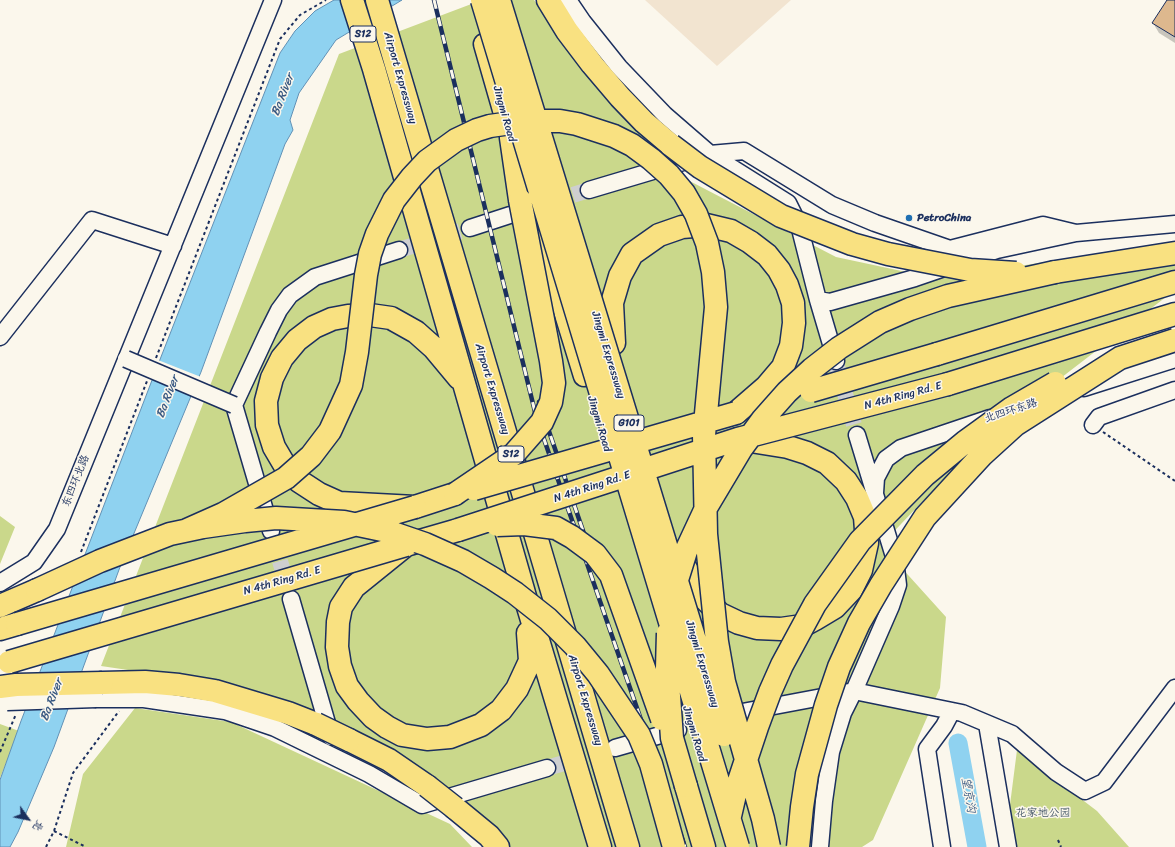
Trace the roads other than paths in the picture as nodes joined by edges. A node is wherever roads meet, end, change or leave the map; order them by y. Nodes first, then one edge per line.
1 (273, 0) edge
2 (352, 0) edge
3 (377, 0) edge
4 (499, 0) edge
5 (507, 0) edge
6 (548, 0) edge
7 (568, 0) edge
8 (476, 2) edge
9 (511, 138) junction
10 (710, 154) junction
11 (589, 190) tunnel mouth
12 (515, 207) junction
13 (1175, 224) edge
14 (470, 228) tunnel mouth
15 (1076, 233) junction
16 (173, 246) junction
17 (399, 250) tunnel mouth
18 (1175, 253) edge
19 (1055, 272) junction
20 (1175, 282) edge
21 (824, 301) junction
22 (1175, 314) edge
23 (0, 337) edge
24 (1175, 340) edge
25 (614, 343) junction
26 (1120, 358) junction
27 (1175, 359) edge
28 (126, 360) junction
29 (841, 362) tunnel mouth
30 (464, 383) junction
31 (1175, 390) edge
32 (234, 405) junction
33 (736, 413) junction
34 (1093, 425) road end
35 (738, 439) junction
36 (886, 459) junction
37 (455, 494) junction
38 (875, 495) junction
39 (415, 507) junction
40 (187, 530) junction
41 (458, 530) junction
42 (271, 531) tunnel mouth
43 (406, 545) junction
44 (683, 564) junction
45 (0, 583) edge
46 (291, 599) tunnel mouth
47 (526, 600) junction
48 (0, 606) edge
49 (0, 629) edge
50 (0, 664) edge
51 (1175, 688) edge
52 (99, 691) junction
53 (854, 691) junction
54 (2, 697) edge
55 (952, 711) junction
56 (737, 713) dead end
57 (987, 724) junction
58 (678, 730) dead end
59 (615, 748) tunnel mouth
60 (343, 749) junction
61 (547, 768) tunnel mouth
62 (686, 786) junction
63 (498, 847) edge
64 (600, 847) edge
65 (628, 847) edge
66 (674, 847) edge
67 (704, 847) edge
68 (725, 847) edge
69 (729, 847) edge
70 (738, 847) edge
71 (758, 847) edge
72 (765, 847) edge
73 (769, 847) edge
74 (798, 847) edge
75 (820, 847) edge
76 (942, 847) edge
77 (1008, 847) edge

1 - 16 street, 东四环北路
2 - 30 highway, Airport Expressway / S12
3 - 65 highway, Airport Expressway / S12
4 - 71 highway, Jingmi Expressway / G101, bridge
5 - 25 main road, G101
6 - 19 highway, bridge
7 - 10 street
8 - 9 main road, Jingmi Road / G101
8 - 70 highway, Jingmi Expressway / G101, bridge
9 - 12 highway
9 - 69 main road, Jingmi Road / G101
10 - 11 street
10 - 15 street
10 - 21 street
12 - 14 street
12 - 37 highway, bridge
13 - 15 street
15 - 21 street
16 - 23 street
16 - 28 street, 东四环北路
17 - 32 street
18 - 19 highway
19 - 62 highway, bridge
20 - 33 highway, bridge
21 - 29 street
22 - 35 highway, N 4th Ring Rd. E, bridge
24 - 26 highway, bridge
25 - 33 highway
25 - 44 main road, G101
26 - 68 highway, bridge
26 - 74 highway, bridge
27 - 36 street, 北四环东路
28 - 32 street, bridge
28 - 45 street, 东四环北路
30 - 39 highway, bridge
30 - 47 highway, Airport Expressway / S12
31 - 34 street
32 - 42 street
33 - 37 highway, bridge
35 - 41 highway, N 4th Ring Rd. E, bridge
35 - 44 highway, bridge
36 - 38 street, 北四环东路
36 - 38 street
37 - 39 highway
38 - 53 street
39 - 49 highway, bridge
40 - 48 highway, bridge
40 - 66 highway, bridge
40 - 73 highway, bridge
41 - 43 highway, N 4th Ring Rd. E, bridge
41 - 62 highway, bridge
43 - 47 highway
43 - 50 highway, N 4th Ring Rd. E, bridge
44 - 72 main road, G101
46 - 60 street
47 - 64 highway, Airport Expressway / S12
51 - 57 street
52 - 54 highway, bridge
52 - 60 street
52 - 60 highway, bridge
53 - 55 street
53 - 56 street
53 - 75 street
55 - 57 street
55 - 76 street
57 - 77 street
58 - 59 street
60 - 61 street
60 - 63 highway, bridge
62 - 67 highway

